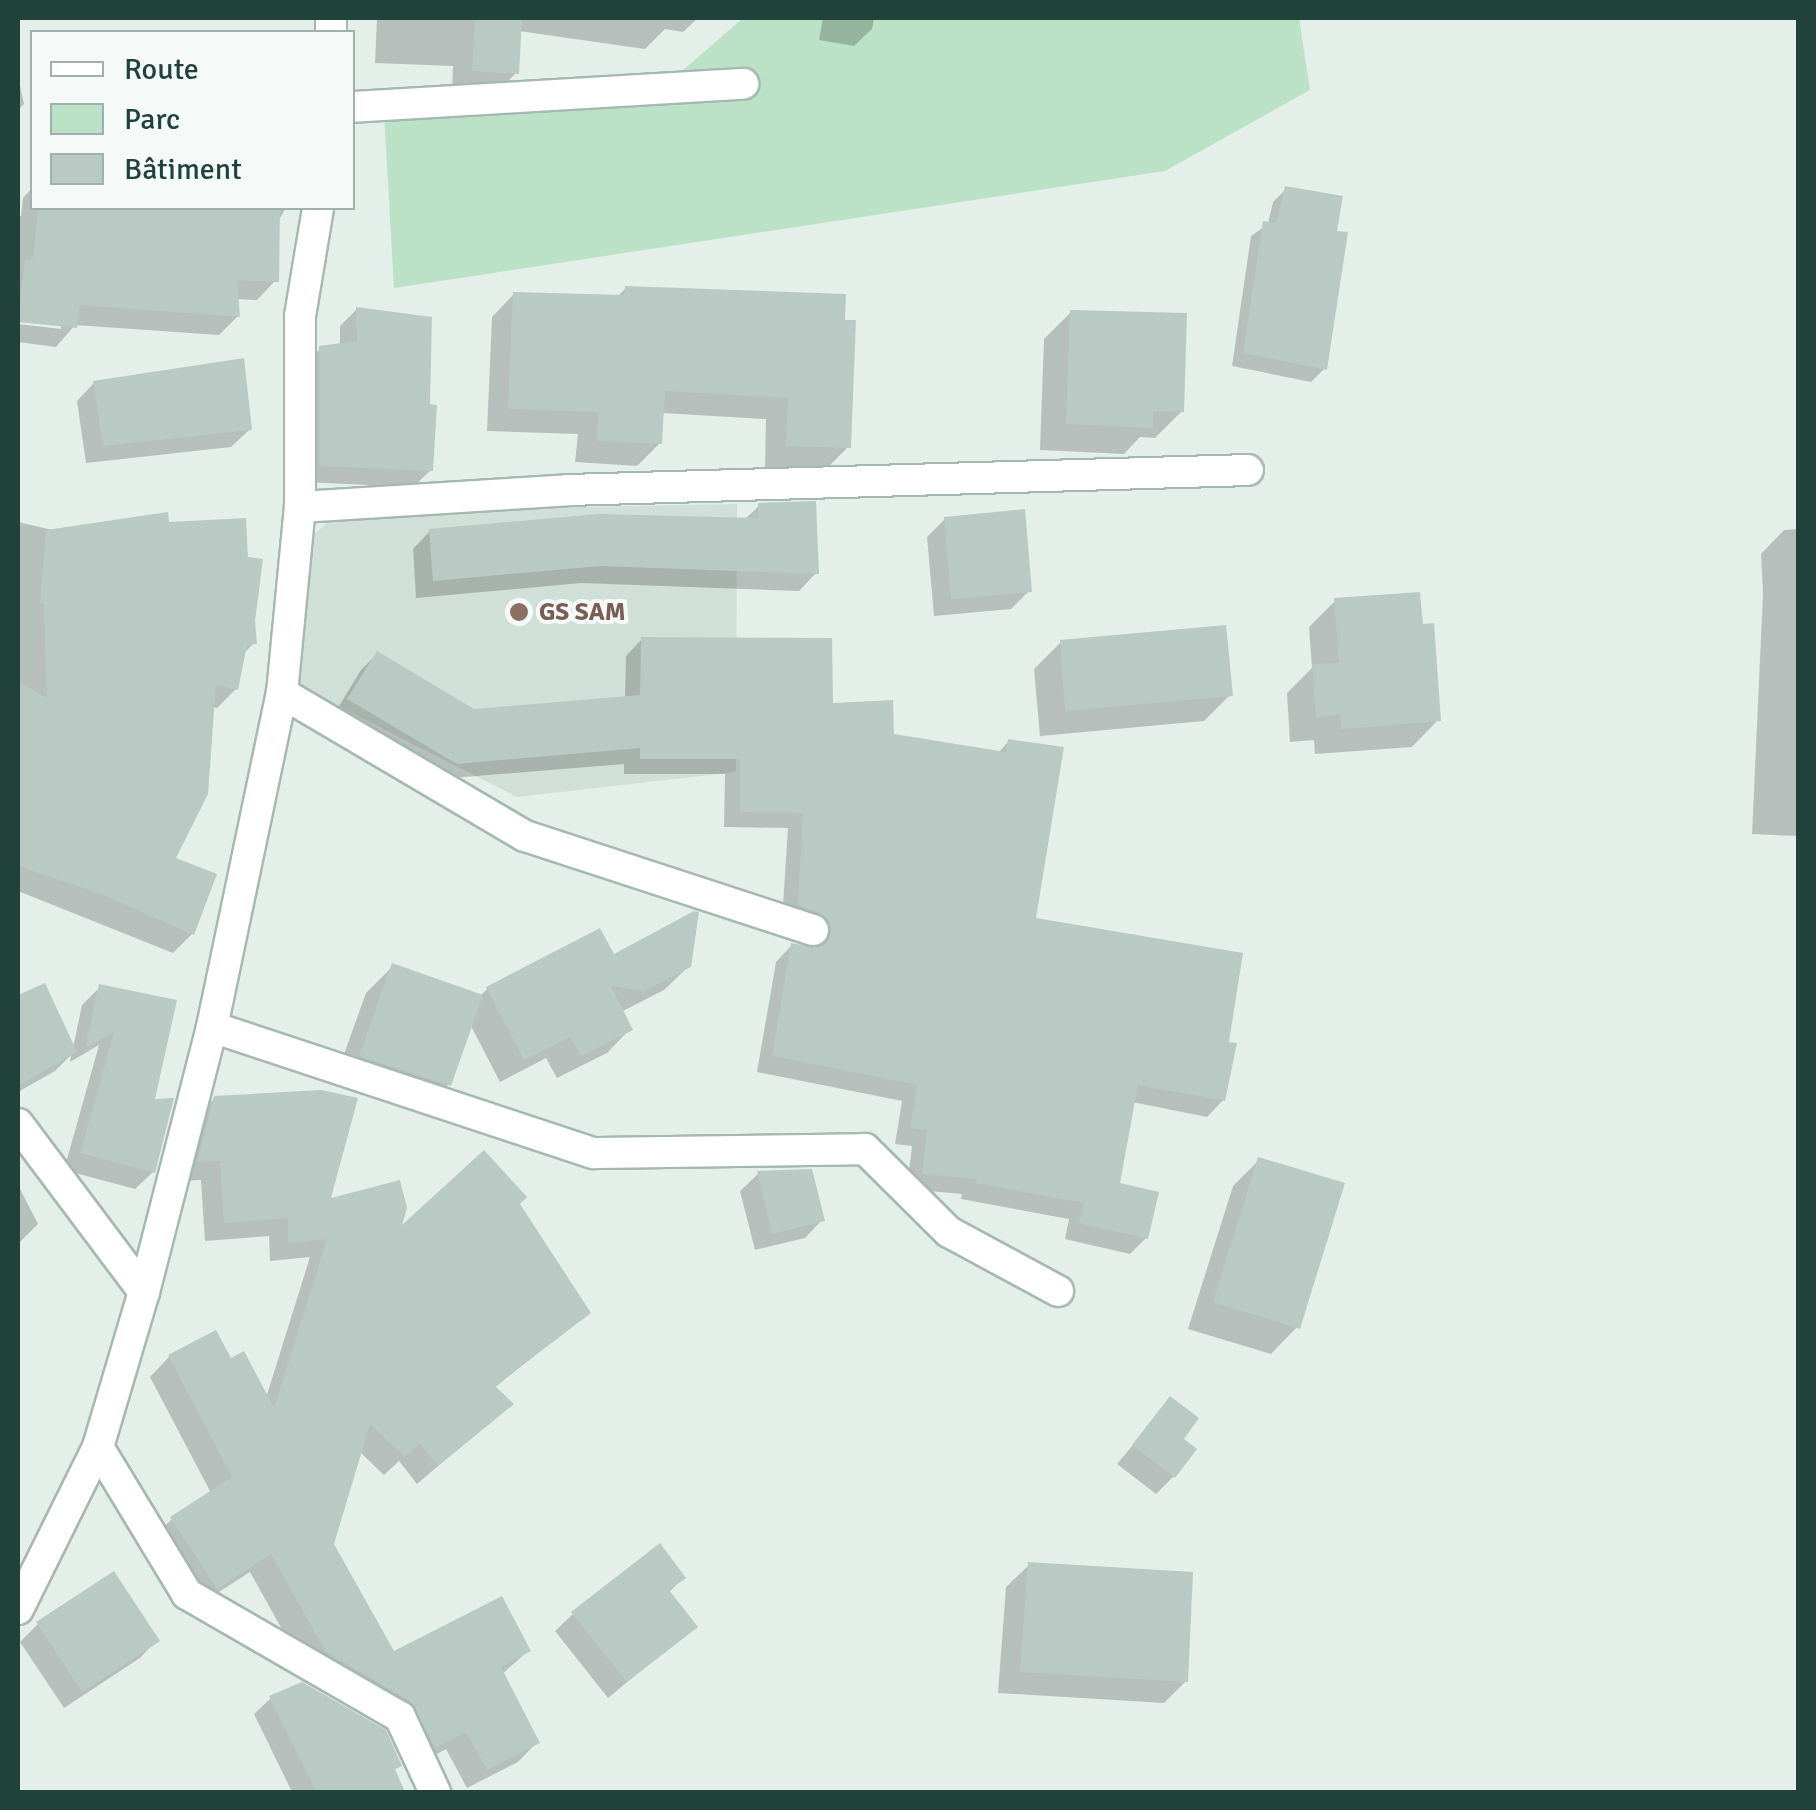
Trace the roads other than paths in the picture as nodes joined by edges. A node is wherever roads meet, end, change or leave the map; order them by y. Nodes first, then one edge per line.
1 (742, 84) dead end
2 (355, 107) edge
3 (318, 210) edge
4 (1248, 470) dead end
5 (300, 507) junction
6 (282, 693) junction
7 (812, 930) dead end
8 (212, 1027) junction
9 (18, 1124) edge
10 (1058, 1291) dead end
11 (144, 1292) junction
12 (98, 1447) junction
13 (18, 1609) edge
14 (435, 1792) edge

1 - 2 street
3 - 5 street
4 - 5 street
5 - 6 street
6 - 7 street
6 - 8 street
8 - 10 street
8 - 11 street
9 - 11 street
11 - 12 street
12 - 13 street
12 - 14 street

